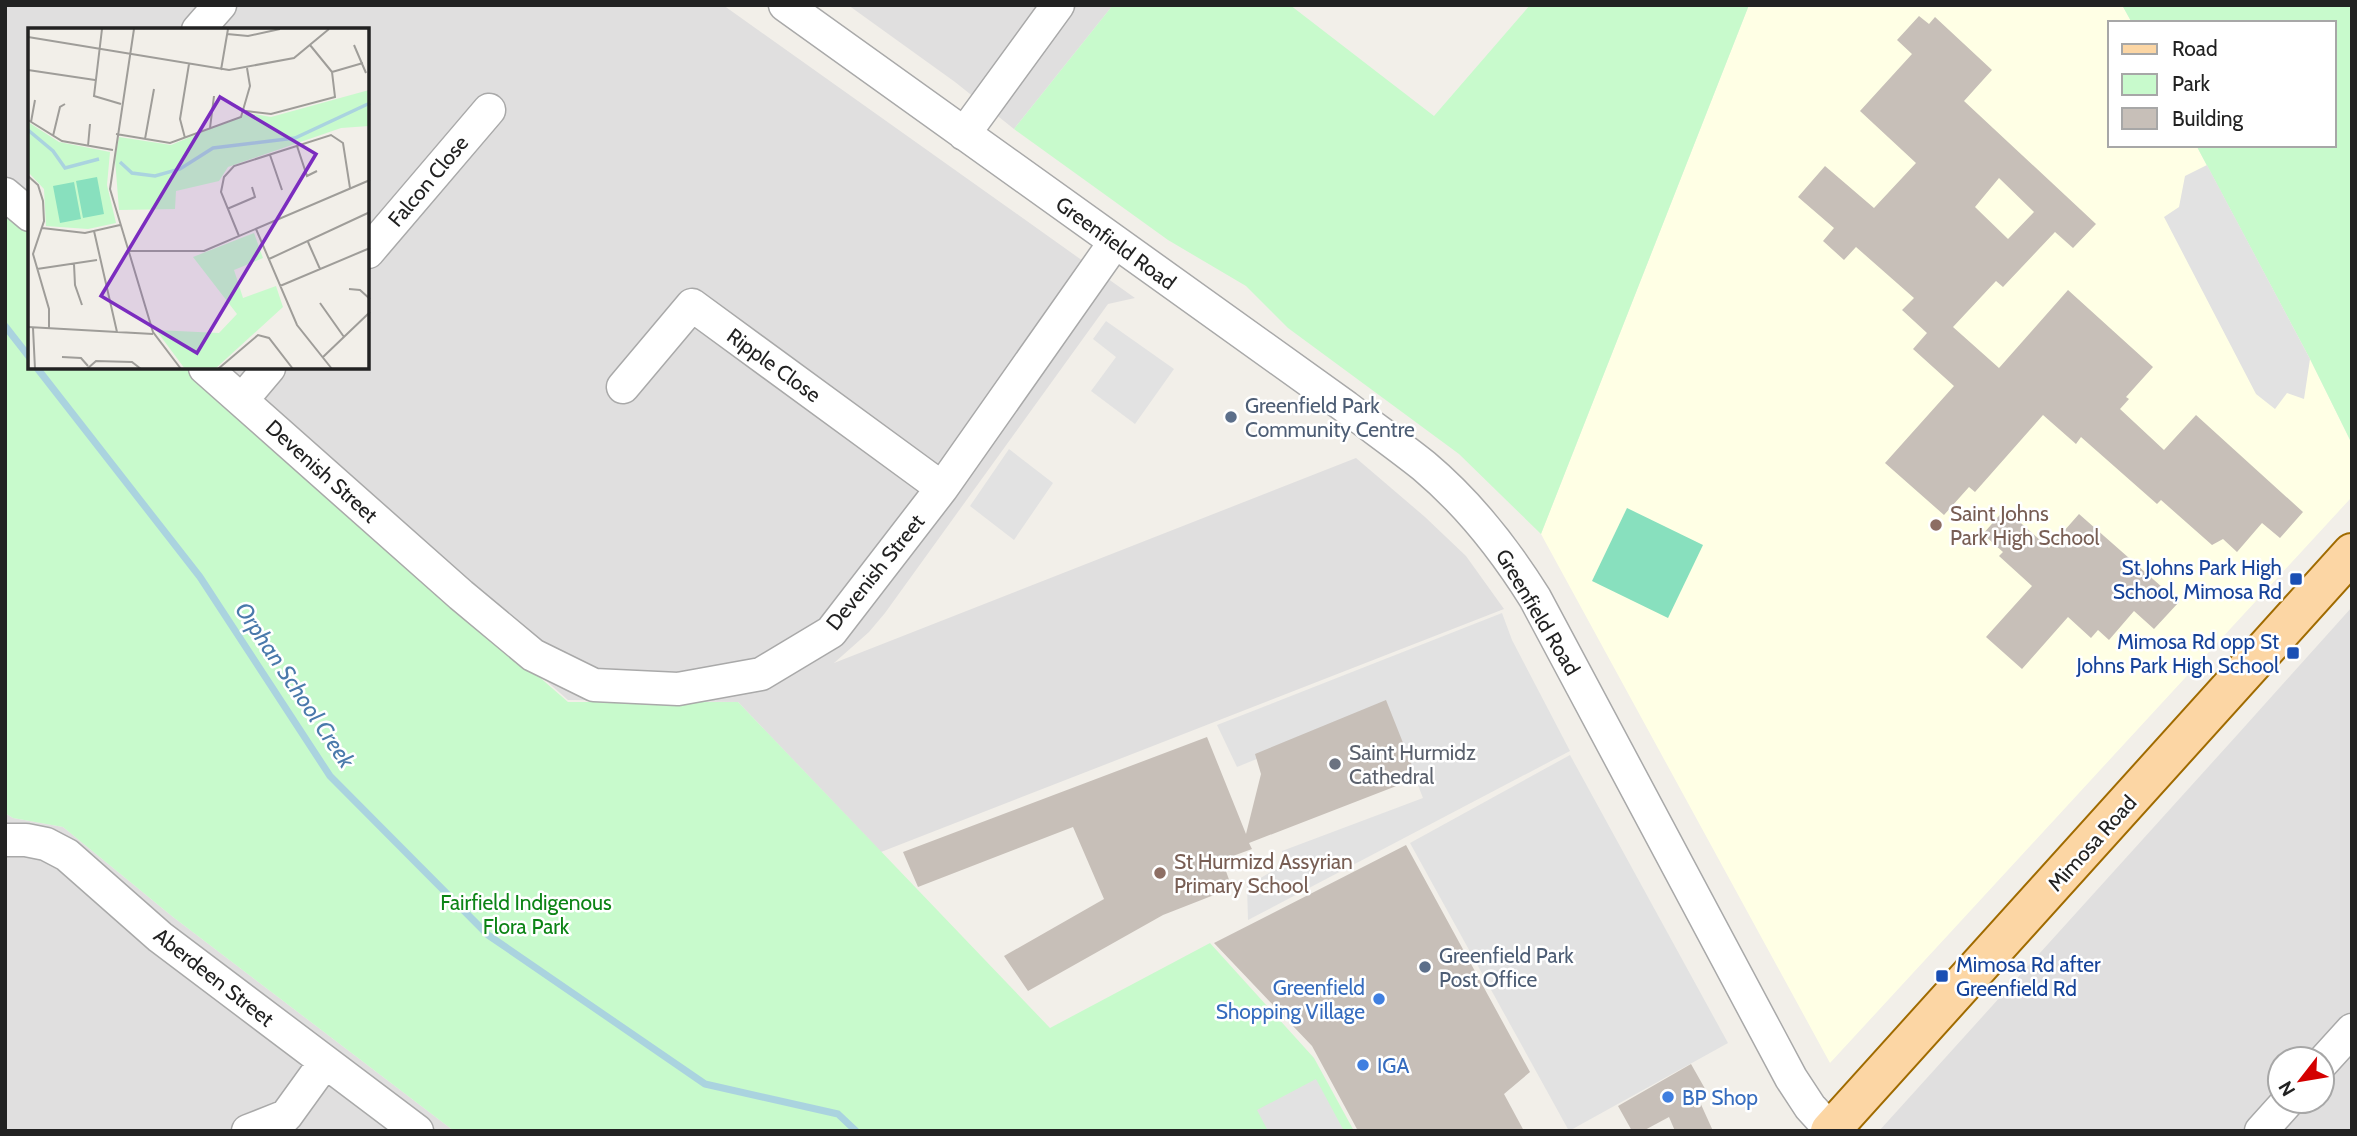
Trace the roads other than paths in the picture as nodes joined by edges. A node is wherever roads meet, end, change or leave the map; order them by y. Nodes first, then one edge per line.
1 (220, 5) edge
2 (785, 5) edge
3 (1058, 5) edge
4 (200, 28) edge
5 (489, 110) dead end
6 (964, 134) junction
7 (1115, 242) junction
8 (369, 251) edge
9 (206, 369) edge
10 (268, 369) edge
11 (623, 387) dead end
12 (242, 400) junction
13 (942, 488) junction
14 (2352, 553) edge
15 (5, 840) edge
16 (2352, 1030) edge
17 (2336, 1048) edge
18 (325, 1062) junction
19 (2275, 1115) edge
20 (1831, 1130) edge
21 (248, 1131) edge
22 (417, 1131) edge
23 (2261, 1131) edge

1 - 4 street
2 - 6 street, Greenfield Road
3 - 6 street
5 - 8 street, Falcon Close
6 - 7 street, Greenfield Road
7 - 13 street, Devenish Street
7 - 20 street, Greenfield Road
9 - 12 street, Devenish Street
10 - 12 street
11 - 13 street, Ripple Close
12 - 13 street, Devenish Street
14 - 20 main road, Mimosa Road
15 - 18 street, Aberdeen Street
16 - 17 street
18 - 21 street
18 - 22 street, Aberdeen Street
19 - 23 street

